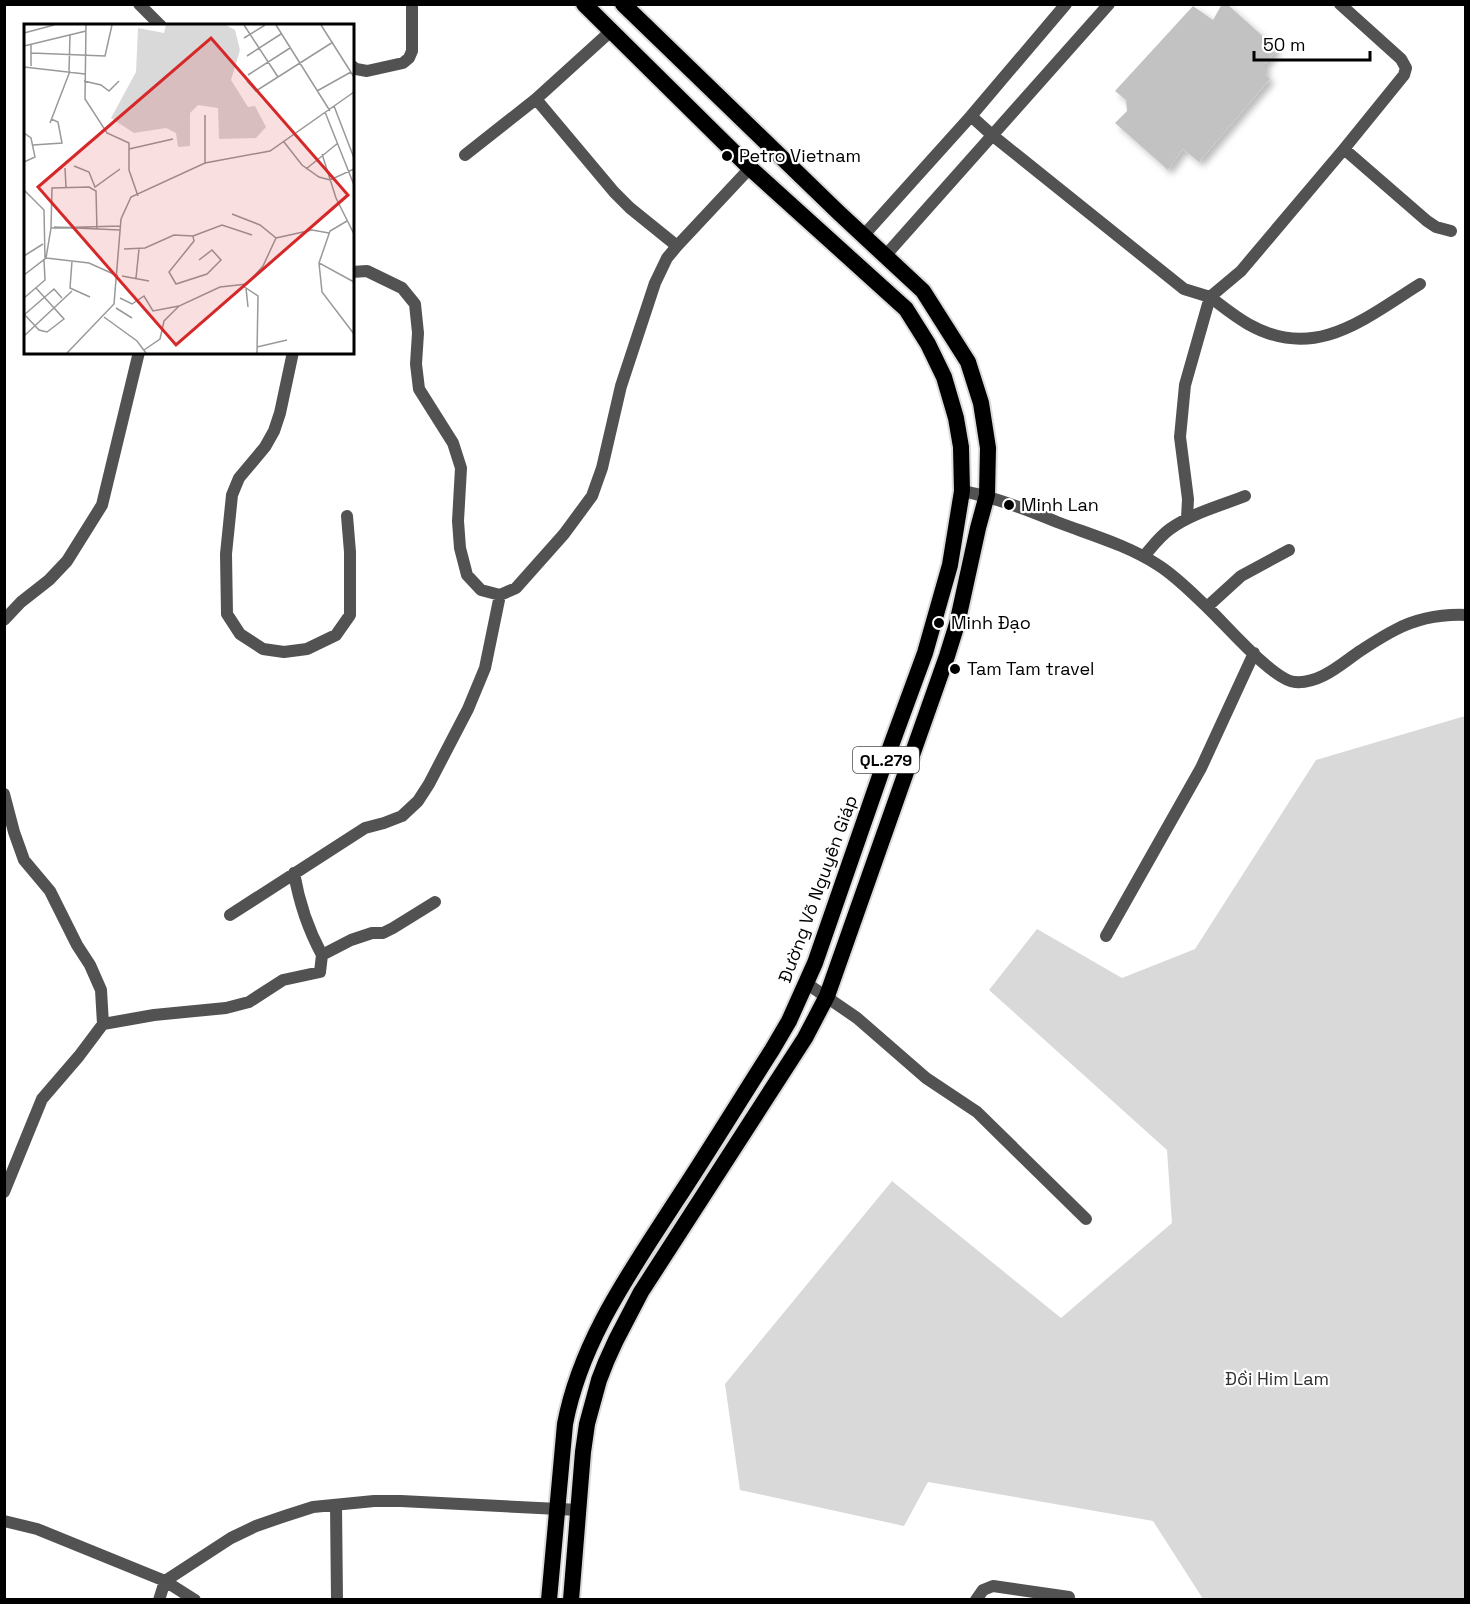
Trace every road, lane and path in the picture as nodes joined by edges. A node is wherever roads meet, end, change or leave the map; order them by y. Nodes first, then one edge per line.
1 (139, 4) edge
2 (412, 4) edge
3 (584, 4) edge
4 (1066, 4) edge
5 (1340, 4) edge
6 (1106, 6) edge
7 (631, 7) edge
8 (159, 24) edge
9 (611, 31) junction
10 (354, 68) edge
11 (536, 99) junction
12 (971, 116) junction
13 (992, 135) junction
14 (1344, 149) junction
15 (465, 154) dead end
16 (750, 168) junction
17 (1451, 231) dead end
18 (863, 236) junction
19 (677, 246) junction
20 (885, 256) junction
21 (354, 272) edge
22 (1420, 284) dead end
23 (1210, 297) junction
24 (139, 354) edge
25 (293, 354) edge
26 (962, 491) junction
27 (987, 495) junction
28 (1245, 496) dead end
29 (347, 516) dead end
30 (1188, 518) junction
31 (1289, 550) dead end
32 (1144, 556) junction
33 (500, 595) junction
34 (1207, 607) junction
35 (1466, 615) edge
36 (4, 620) edge
37 (1254, 653) junction
38 (4, 794) edge
39 (9, 835) edge
40 (294, 873) junction
41 (435, 902) dead end
42 (230, 915) dead end
43 (1106, 936) dead end
44 (322, 955) junction
45 (806, 983) junction
46 (827, 996) junction
47 (103, 1024) junction
48 (4, 1192) edge
49 (1086, 1219) dead end
50 (336, 1505) junction
51 (556, 1509) junction
52 (579, 1510) junction
53 (4, 1521) edge
54 (165, 1581) junction
55 (1069, 1597) dead end
56 (159, 1599) edge
57 (195, 1599) edge
58 (337, 1599) edge
59 (549, 1599) edge
60 (571, 1599) edge
61 (976, 1599) edge

1 - 8 street
2 - 10 street
3 - 9 highway, Đường Võ Nguyên Giáp / QL.279
4 - 12 street
5 - 14 street
6 - 13 street
7 - 18 highway, QL.279
9 - 11 street
9 - 16 highway, Đường Võ Nguyên Giáp / QL.279
11 - 15 street
11 - 19 street
12 - 13 street
12 - 18 street
13 - 20 street
13 - 23 street
14 - 17 street
14 - 23 street
16 - 19 street
16 - 26 highway, Đường Võ Nguyên Giáp / QL.279
18 - 20 highway, QL.279
19 - 33 street
20 - 27 highway, QL.279
21 - 33 street
22 - 23 street
23 - 30 street
24 - 36 street
25 - 29 street
26 - 27 street
26 - 45 highway, Đường Võ Nguyên Giáp / QL.279
27 - 32 street
27 - 46 highway, QL.279
28 - 30 street
30 - 32 street
31 - 34 street
32 - 34 street
33 - 40 street
34 - 37 street
35 - 37 street
37 - 43 street
38 - 39 street
39 - 47 street
40 - 42 street
40 - 44 street
41 - 44 street
44 - 47 street
45 - 46 street
45 - 51 highway, Đường Võ Nguyên Giáp / QL.279
46 - 49 street
46 - 52 highway, QL.279
47 - 48 street
50 - 51 street
50 - 54 street
50 - 58 street
51 - 52 street
51 - 59 highway, Đường Võ Nguyên Giáp / QL.279
52 - 60 highway, QL.279
53 - 54 street
54 - 56 street
54 - 57 street
55 - 61 street

